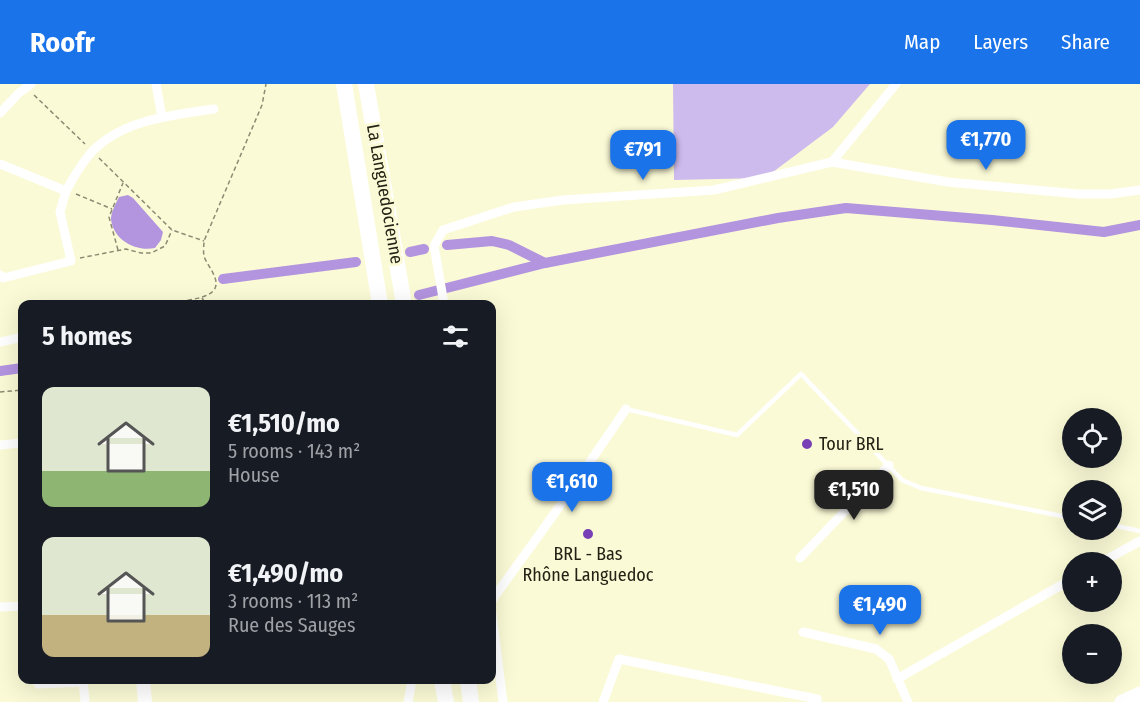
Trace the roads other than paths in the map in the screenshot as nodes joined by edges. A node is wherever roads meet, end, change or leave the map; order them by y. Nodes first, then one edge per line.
1 (156, 84) edge
2 (344, 84) edge
3 (366, 84) edge
4 (896, 84) edge
5 (29, 86) edge
6 (214, 109) dead end
7 (0, 113) edge
8 (162, 117) junction
9 (832, 162) junction
10 (0, 164) edge
11 (66, 190) junction
12 (1140, 190) edge
13 (0, 275) edge
14 (379, 300) edge
15 (403, 300) edge
16 (443, 300) edge
17 (18, 338) edge
18 (0, 342) edge
19 (626, 409) joint
20 (18, 443) edge
21 (0, 445) edge
22 (889, 465) junction
23 (1062, 516) edge
24 (1122, 527) edge
25 (1140, 531) edge
26 (1140, 541) edge
27 (1120, 552) edge
28 (800, 558) dead end
29 (1062, 585) edge
30 (496, 594) edge
31 (18, 606) edge
32 (0, 607) edge
33 (803, 632) dead end
34 (496, 646) edge
35 (897, 679) junction
36 (84, 684) edge
37 (143, 684) edge
38 (411, 684) edge
39 (443, 684) edge
40 (469, 684) edge
41 (1140, 694) edge
42 (85, 702) edge
43 (145, 702) edge
44 (408, 702) edge
45 (446, 702) edge
46 (471, 702) edge
47 (503, 702) edge
48 (603, 702) edge
49 (817, 702) edge
50 (908, 702) edge
51 (1122, 702) edge

1 - 8 street
2 - 14 highway, La Languedocienne
3 - 15 highway, La Languedocienne
4 - 9 street
5 - 7 street
6 - 8 street
8 - 11 street
9 - 12 street
9 - 16 street
10 - 11 street
11 - 13 street
17 - 18 street
19 - 22 lane
19 - 30 street
20 - 21 street
22 - 23 lane
22 - 28 street
24 - 25 lane
26 - 27 street
29 - 35 street
31 - 32 street
33 - 35 street
34 - 47 street
35 - 50 street
36 - 42 street
37 - 43 street
38 - 44 street
39 - 45 highway
40 - 46 highway
41 - 51 main road
48 - 49 street

